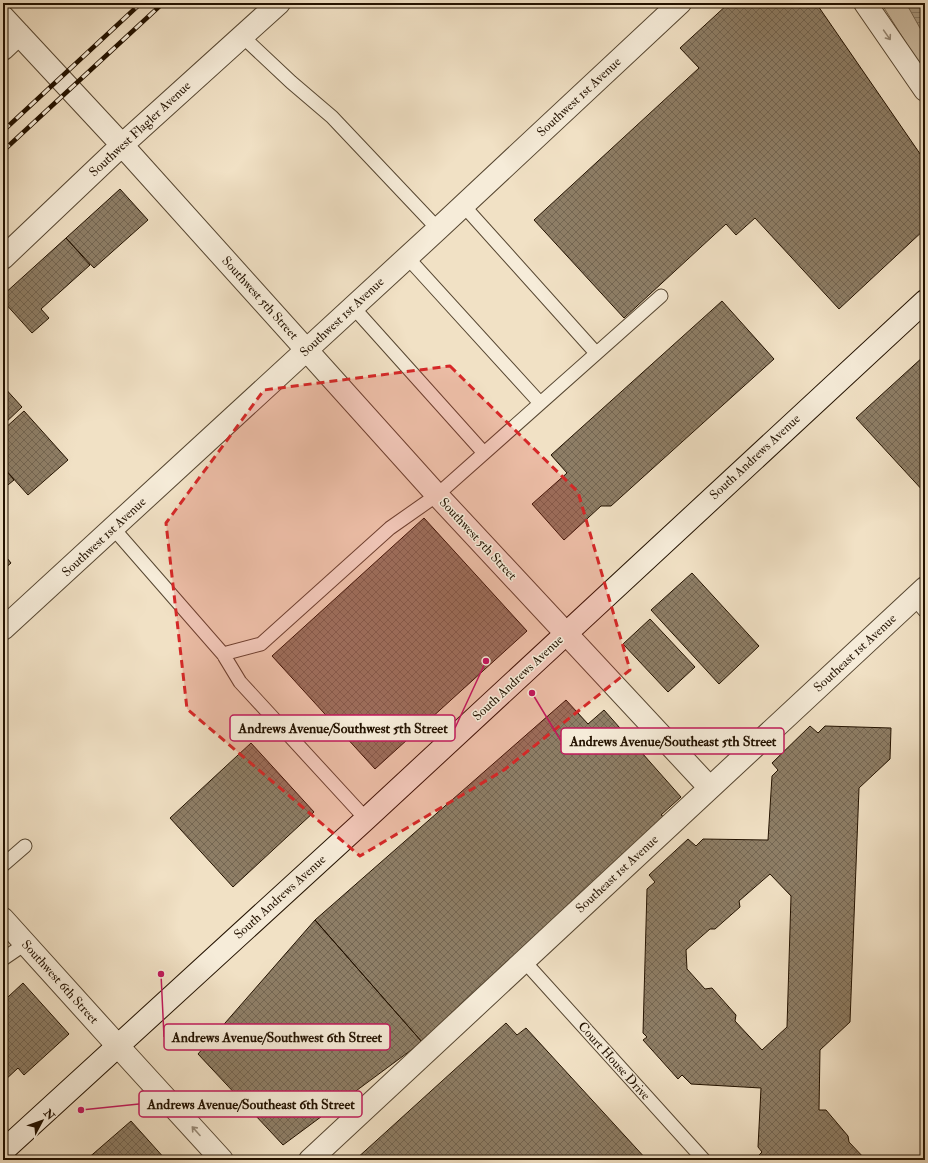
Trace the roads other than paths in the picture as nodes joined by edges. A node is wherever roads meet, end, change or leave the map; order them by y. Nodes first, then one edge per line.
1 (279, 3) edge
2 (865, 3) edge
3 (671, 6) edge
4 (3, 18) edge
5 (242, 36) junction
6 (11, 42) edge
7 (925, 90) edge
8 (122, 145) junction
9 (463, 205) junction
10 (438, 229) junction
11 (407, 257) junction
12 (3, 258) edge
13 (661, 296) dead end
14 (925, 301) edge
15 (353, 307) junction
16 (307, 350) junction
17 (596, 353) junction
18 (540, 402) junction
19 (484, 453) junction
20 (437, 495) junction
21 (113, 528) junction
22 (921, 599) edge
23 (3, 629) edge
24 (565, 633) junction
25 (223, 654) junction
26 (710, 788) junction
27 (366, 819) junction
28 (25, 846) dead end
29 (3, 865) edge
30 (3, 919) edge
31 (25, 944) junction
32 (3, 959) edge
33 (524, 961) junction
34 (117, 1045) junction
35 (3, 1151) edge
36 (222, 1160) edge
37 (310, 1160) edge
38 (704, 1160) edge

1 - 5 street, Southwest Flagler Avenue
2 -> 7 street
3 - 9 street, Southwest 1st Avenue
4 - 6 street, Southwest 5th Street
5 - 8 street, Southwest Flagler Avenue
5 - 10 lane
6 - 8 street, Southwest 5th Street
8 - 12 street, Southwest Flagler Avenue
8 - 16 street, Southwest 5th Street
9 - 10 street, Southwest 1st Avenue
9 - 17 lane
10 - 11 street, Southwest 1st Avenue
11 - 15 street, Southwest 1st Avenue
11 - 18 lane
13 - 17 lane
14 - 24 street, South Andrews Avenue
15 - 16 street, Southwest 1st Avenue
15 - 19 lane
16 - 20 street, Southwest 5th Street
16 - 21 street, Southwest 1st Avenue
17 - 18 lane
18 - 19 lane
19 - 20 lane
20 - 24 street, Southwest 5th Street
20 - 25 lane
21 - 23 street, Southwest 1st Avenue
21 - 25 lane
22 - 26 street, Southeast 1st Avenue
24 - 26 street, Southwest 5th Street
24 - 27 street, South Andrews Avenue
25 - 27 lane
26 - 33 street, Southeast 1st Avenue
27 - 34 street, South Andrews Avenue
28 - 29 lane
30 - 31 street, Southwest 6th Street
31 - 32 lane
31 - 34 street, Southwest 6th Street
33 - 37 street, Southeast 1st Avenue
33 - 38 lane, Court House Drive
34 - 35 street, South Andrews Avenue
36 -> 34 street, Southwest 6th Street

